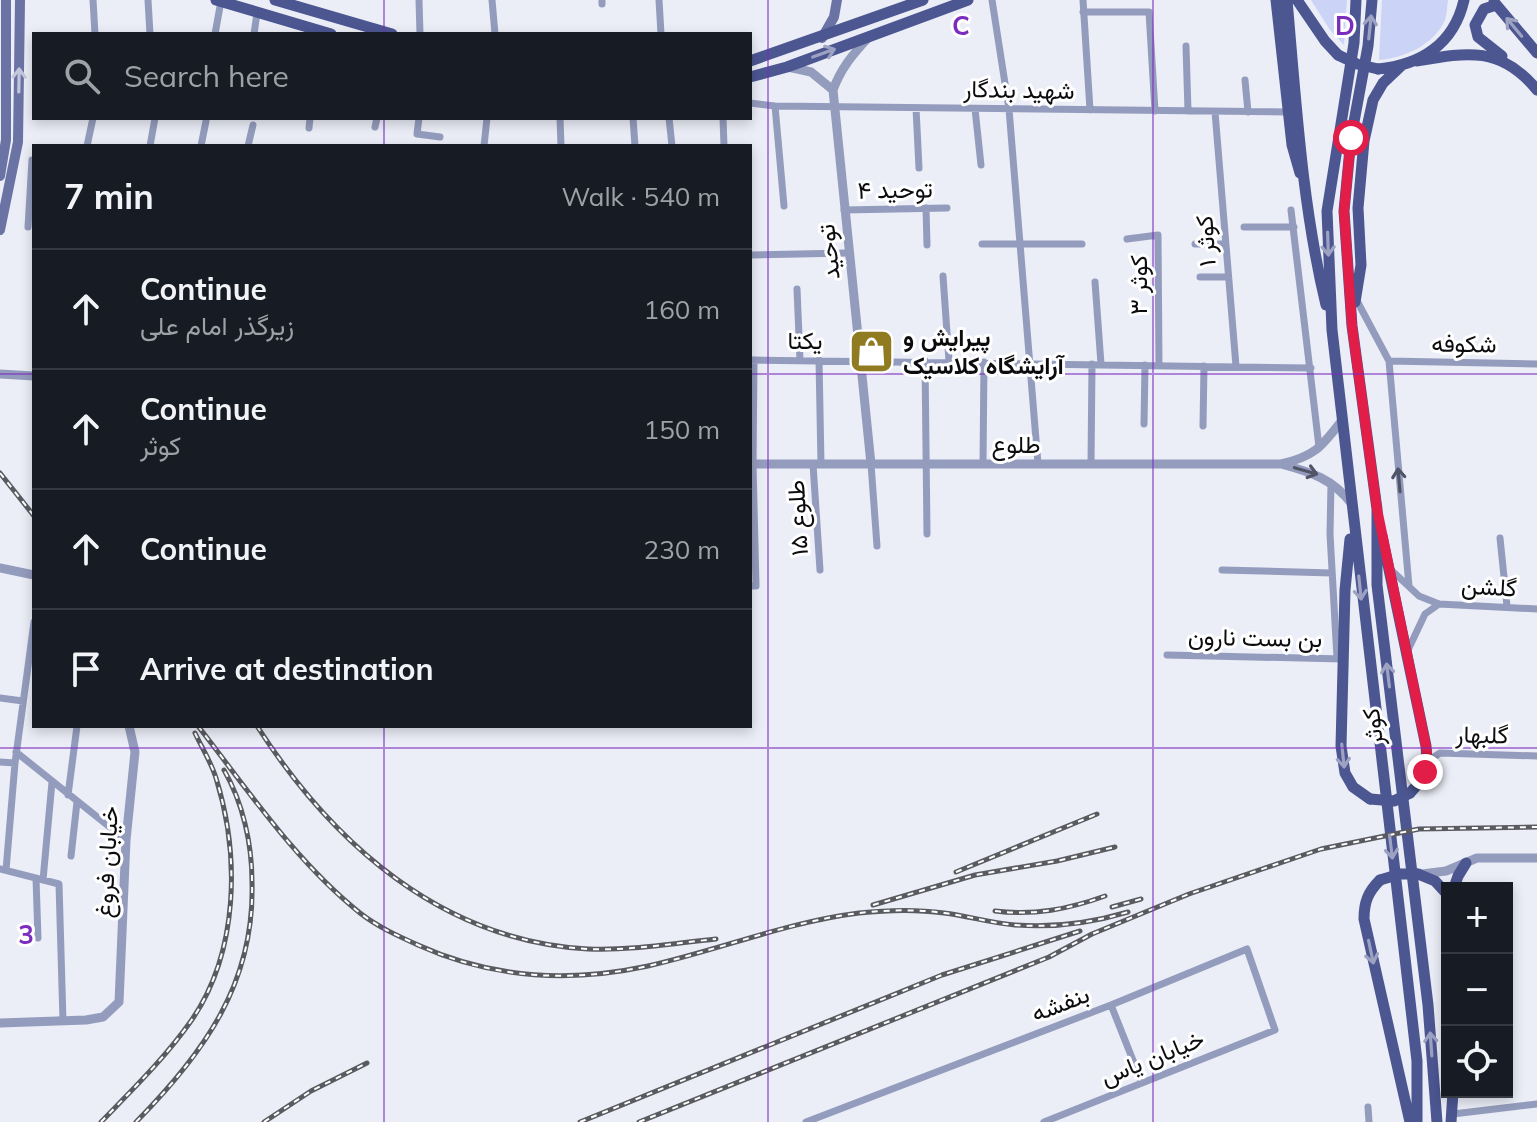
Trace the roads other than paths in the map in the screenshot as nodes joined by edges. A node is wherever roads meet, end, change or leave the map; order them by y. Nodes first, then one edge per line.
1 (6, 0) edge
2 (20, 0) edge
3 (93, 0) edge
4 (148, 0) edge
5 (419, 0) edge
6 (492, 0) edge
7 (659, 0) edge
8 (837, 0) edge
9 (923, 0) edge
10 (968, 0) edge
11 (992, 0) edge
12 (1083, 0) edge
13 (1276, 0) edge
14 (1287, 0) edge
15 (1297, 0) edge
16 (1356, 0) edge
17 (1372, 0) edge
18 (1464, 0) edge
19 (218, 1) edge
20 (280, 1) edge
21 (1494, 3) edge
22 (242, 4) edge
23 (314, 6) edge
24 (1083, 12) junction
25 (257, 13) junction
26 (95, 32) edge
27 (150, 32) edge
28 (215, 32) edge
29 (254, 32) edge
30 (321, 32) edge
31 (386, 32) edge
32 (420, 32) edge
33 (495, 32) edge
34 (661, 32) edge
35 (870, 36) junction
36 (821, 38) junction
37 (1186, 46) dead end
38 (1291, 46) junction
39 (1537, 53) edge
40 (752, 60) edge
41 (1417, 61) junction
42 (1283, 65) junction
43 (1401, 66) junction
44 (787, 67) junction
45 (1517, 68) junction
46 (752, 76) edge
47 (1245, 80) dead end
48 (833, 90) junction
49 (1537, 90) edge
50 (752, 103) edge
51 (775, 106) junction
52 (836, 107) junction
53 (916, 108) junction
54 (975, 109) junction
55 (1009, 109) junction
56 (1090, 110) junction
57 (1155, 111) junction
58 (1188, 111) junction
59 (1215, 112) junction
60 (1248, 112) junction
61 (1288, 112) junction
62 (93, 120) edge
63 (155, 120) edge
64 (310, 120) edge
65 (419, 120) edge
66 (487, 120) edge
67 (560, 120) edge
68 (633, 120) edge
69 (669, 120) edge
70 (723, 120) edge
71 (206, 121) dead end
72 (253, 125) dead end
73 (309, 128) dead end
74 (440, 137) dead end
75 (87, 144) edge
76 (150, 144) edge
77 (201, 144) edge
78 (248, 144) edge
79 (484, 144) edge
80 (561, 144) edge
81 (635, 144) edge
82 (672, 144) edge
83 (724, 144) edge
84 (6, 156) edge
85 (32, 160) edge
86 (981, 165) dead end
87 (919, 168) dead end
88 (32, 173) edge
89 (0, 176) edge
90 (1308, 204) junction
91 (784, 206) dead end
92 (926, 208) junction
93 (947, 208) dead end
94 (844, 210) junction
95 (1291, 210) dead end
96 (28, 227) dead end
97 (1244, 227) dead end
98 (1294, 227) junction
99 (0, 230) edge
100 (1127, 239) dead end
101 (982, 244) dead end
102 (1082, 244) dead end
103 (1195, 244) dead end
104 (1225, 244) junction
105 (927, 245) dead end
106 (1021, 245) junction
107 (848, 253) junction
108 (752, 255) edge
109 (1316, 264) junction
110 (943, 276) dead end
111 (1200, 277) dead end
112 (1227, 277) junction
113 (1301, 278) junction
114 (1095, 282) dead end
115 (797, 289) dead end
116 (1356, 299) junction
117 (1352, 326) junction
118 (1332, 330) junction
119 (752, 360) edge
120 (800, 360) junction
121 (819, 360) junction
122 (861, 360) junction
123 (925, 361) junction
124 (949, 361) junction
125 (1389, 361) junction
126 (984, 362) junction
127 (1032, 363) junction
128 (1096, 364) junction
129 (1537, 364) edge
130 (1145, 365) junction
131 (1159, 365) junction
132 (1204, 366) junction
133 (1236, 366) junction
134 (1311, 368) junction
135 (0, 374) edge
136 (32, 375) edge
137 (1343, 419) junction
138 (1144, 424) dead end
139 (1203, 426) dead end
140 (1320, 450) junction
141 (752, 464) edge
142 (817, 464) junction
143 (871, 464) junction
144 (926, 464) junction
145 (983, 464) junction
146 (1038, 464) junction
147 (1091, 464) junction
148 (1281, 464) junction
149 (1331, 483) junction
150 (1352, 507) junction
151 (1377, 509) junction
152 (752, 525) edge
153 (927, 534) dead end
154 (1500, 538) dead end
155 (877, 546) dead end
156 (1388, 566) junction
157 (0, 568) edge
158 (820, 570) dead end
159 (1222, 570) dead end
160 (1332, 573) junction
161 (32, 575) edge
162 (753, 586) edge
163 (1409, 586) junction
164 (1439, 604) junction
165 (1507, 606) junction
166 (1537, 609) edge
167 (32, 636) edge
168 (1407, 653) junction
169 (1167, 655) dead end
170 (1340, 658) junction
171 (0, 698) edge
172 (23, 701) junction
173 (77, 728) edge
174 (129, 728) edge
175 (16, 752) junction
176 (1537, 756) edge
177 (1428, 761) junction
178 (0, 762) edge
179 (15, 763) junction
180 (52, 782) junction
181 (68, 795) junction
182 (77, 802) junction
183 (0, 816) edge
184 (10, 817) junction
185 (126, 840) junction
186 (71, 856) dead end
187 (1537, 858) edge
188 (1466, 863) junction
189 (3, 870) edge
190 (1420, 874) junction
191 (39, 879) junction
192 (1456, 882) edge
193 (1441, 888) edge
194 (38, 938) dead end
195 (1111, 1005) junction
196 (63, 1021) junction
197 (0, 1023) edge
198 (1275, 1030) joint
199 (1142, 1083) junction
200 (1453, 1098) edge
201 (1537, 1104) edge
202 (1368, 1107) dead end
203 (1452, 1118) edge
204 (806, 1122) edge
205 (1044, 1122) edge
206 (1369, 1122) edge
207 (1410, 1122) edge
208 (1417, 1122) edge
209 (1437, 1122) edge

1 - 84 main road
84 -> 2 main road
3 - 26 street
4 - 27 street
5 - 32 street
6 - 33 street
7 - 34 street
8 - 36 main road
9 - 36 main road
10 - 35 main road
11 - 55 street
12 - 24 street
13 - 42 main road
14 - 38 main road
15 - 43 main road, bridge
16 -> 118 main road
117 -> 17 main road
18 - 41 main road
19 - 22 main road
19 - 28 street
20 - 23 main road
39 -> 21 main road
21 - 45 main road
22 - 25 main road
23 - 31 main road
24 - 56 street
24 - 57 street
25 - 29 street
25 - 30 main road
44 -> 35 main road
35 - 48 street
36 - 40 main road
37 - 58 street
38 - 42 main road
38 - 90 main road
41 - 43 main road
41 - 45 main road
42 - 61 main road
43 - 116 main road
44 - 46 main road
44 - 48 street
45 - 49 main road
47 - 60 street
48 - 52 street, توحید
50 - 51 street, شهید بندگار
51 - 52 street, شهید بندگار
51 - 91 street
52 - 53 street, شهید بندگار
52 - 94 street, توحید
53 - 54 street, شهید بندگار
53 - 87 street
54 - 55 street, شهید بندگار
54 - 86 street
55 - 56 street, شهید بندگار
55 - 106 street
56 - 57 street, شهید بندگار
57 - 58 street, شهید بندگار
58 - 59 street, شهید بندگار
59 - 60 street, شهید بندگار
59 - 104 street, کوثر ۱
60 - 61 street, شهید بندگار
61 - 90 main road
62 - 75 street
63 - 76 street
64 - 73 street
65 - 74 street
66 - 79 street
67 - 80 street
68 - 81 street
69 - 82 street
70 - 83 street
71 - 77 street
72 - 78 street
84 - 85 street
84 - 89 main road
84 - 99 main road
88 - 96 street
90 - 109 main road
92 - 93 street, توحید ۴
92 - 94 street, توحید ۴
92 - 105 street
94 - 107 street, توحید
95 - 98 street
97 - 98 street
98 - 113 street
100 - 131 street, کوثر ۳
101 - 106 street
102 - 106 street
103 - 104 street
104 - 112 street, کوثر ۱
106 - 127 street
107 - 108 street
107 - 122 street, توحید
109 - 113 street
109 - 118 main road
110 - 124 street
111 - 112 street
112 - 133 street, کوثر ۱
113 - 134 street
114 - 128 street
115 - 120 street
116 - 117 main road
116 - 125 street
117 - 151 main road, کوثر
118 - 137 main road, کوثر
119 - 120 street, یکتا
120 - 121 street, یکتا
121 - 122 street, یکتا
121 - 142 street, طلوع ۱۵
122 - 123 street
122 - 143 street, توحید
123 - 124 street
123 - 144 street
124 - 126 street
125 - 129 street, شکوفه
163 -> 125 street
126 - 127 street
126 - 145 street
127 - 128 street
127 - 146 street
128 - 130 street
128 - 147 street
130 - 131 street
130 - 138 street
131 - 132 street
132 - 133 street
132 - 139 street
133 - 134 street
134 - 140 street
135 - 136 street
137 - 140 street
137 - 150 main road, کوثر
140 - 148 street
141 - 142 street, طلوع
142 - 143 street, طلوع
142 - 158 street, طلوع ۱۵
143 - 144 street, طلوع
143 - 155 street
144 - 145 street, طلوع
144 - 153 street
145 - 146 street, طلوع
146 - 147 street, طلوع
147 - 148 street, طلوع
148 -> 149 street
149 - 150 street
149 - 160 street
150 - 170 main road
150 -> 208 main road, کوثر
151 - 156 main road
209 -> 151 main road, کوثر
152 - 162 street
154 - 165 street
156 - 163 street
156 - 168 main road
157 - 161 street
159 - 160 street
160 - 170 street
163 - 164 street
164 - 165 street, گلشن
164 - 168 street
165 - 166 street, گلشن
167 - 172 street
168 - 177 main road
169 - 170 street, بن بست نارون
170 -> 177 main road, bridge
171 - 172 street
172 - 175 street
173 - 181 street
174 - 185 street, خیابان فروغ
175 - 179 street
175 - 180 street
176 - 177 street, گلبهار
178 - 179 street
179 - 184 street
180 - 181 street
180 - 191 street
181 - 182 street
182 - 185 street
182 - 186 street
183 - 184 street
184 - 189 street
185 - 196 street, خیابان فروغ
187 - 188 street
188 - 190 street
188 - 192 main road
189 - 191 street
190 - 193 main road
190 -> 207 main road, bridge
191 - 194 street
191 - 196 street
195 - 198 street, بنفشه
195 - 199 street
195 - 204 street, بنفشه
196 - 197 street
198 - 199 street, خیابان یاس
199 - 205 street, خیابان یاس
200 - 203 main road
201 - 203 street
202 - 206 street

